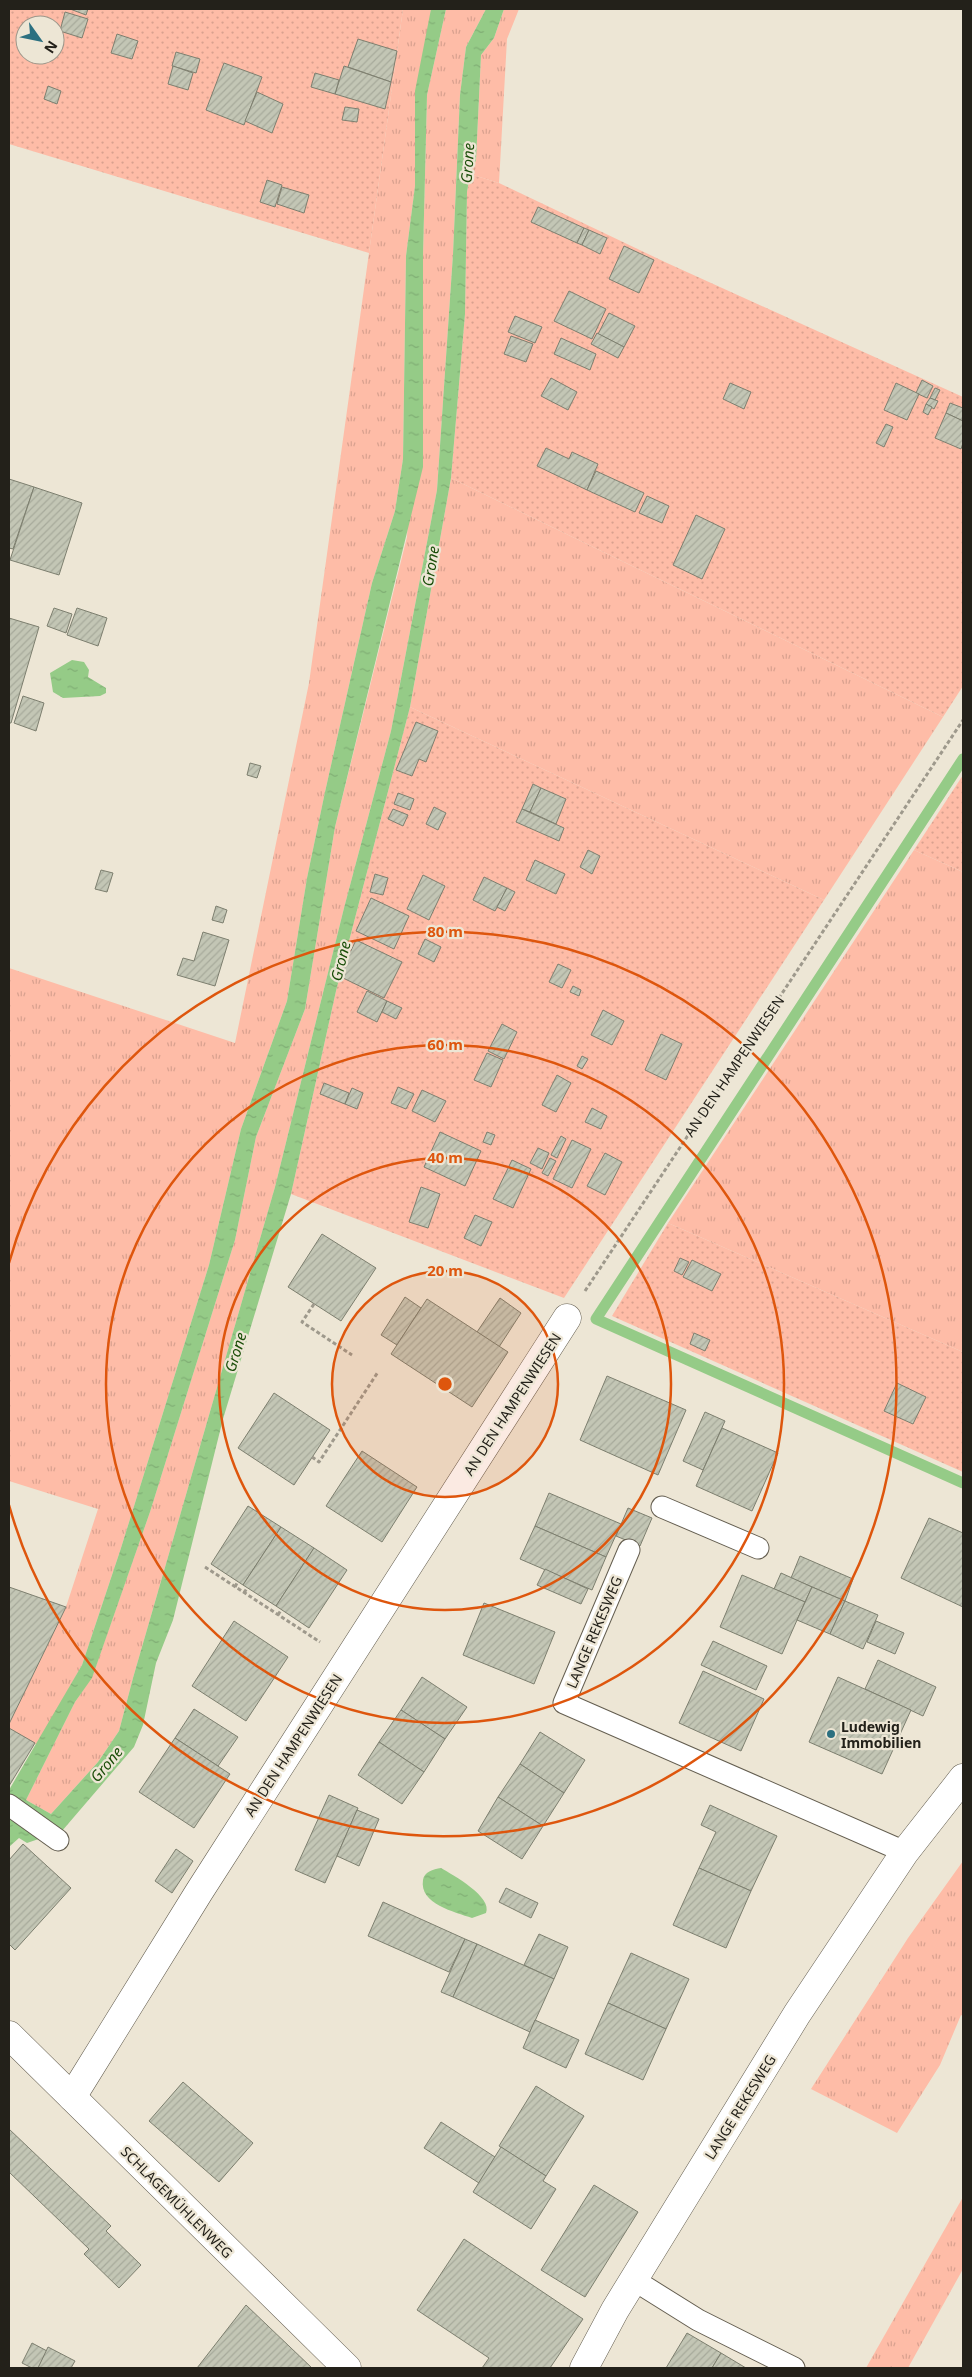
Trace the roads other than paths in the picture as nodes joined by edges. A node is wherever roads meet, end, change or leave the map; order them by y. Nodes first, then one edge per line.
1 (567, 1318) road end
2 (662, 1507) dead end
3 (758, 1548) dead end
4 (629, 1550) dead end
5 (963, 1778) edge
6 (9, 1805) edge
7 (58, 1840) dead end
8 (905, 1852) junction
9 (9, 2035) edge
10 (72, 2097) junction
11 (634, 2280) junction
12 (347, 2368) edge
13 (584, 2368) edge
14 (794, 2368) edge

1 - 10 street, AN DEN HAMPENWIESEN
2 - 3 lane
4 - 8 lane, LANGE REKESWEG
5 - 8 street, LANGE REKESWEG
6 - 7 lane
8 - 11 street, LANGE REKESWEG
9 - 10 street, SCHLAGEMÜHLENWEG
10 - 12 street, SCHLAGEMÜHLENWEG
11 - 13 street, LANGE REKESWEG
11 - 14 lane

